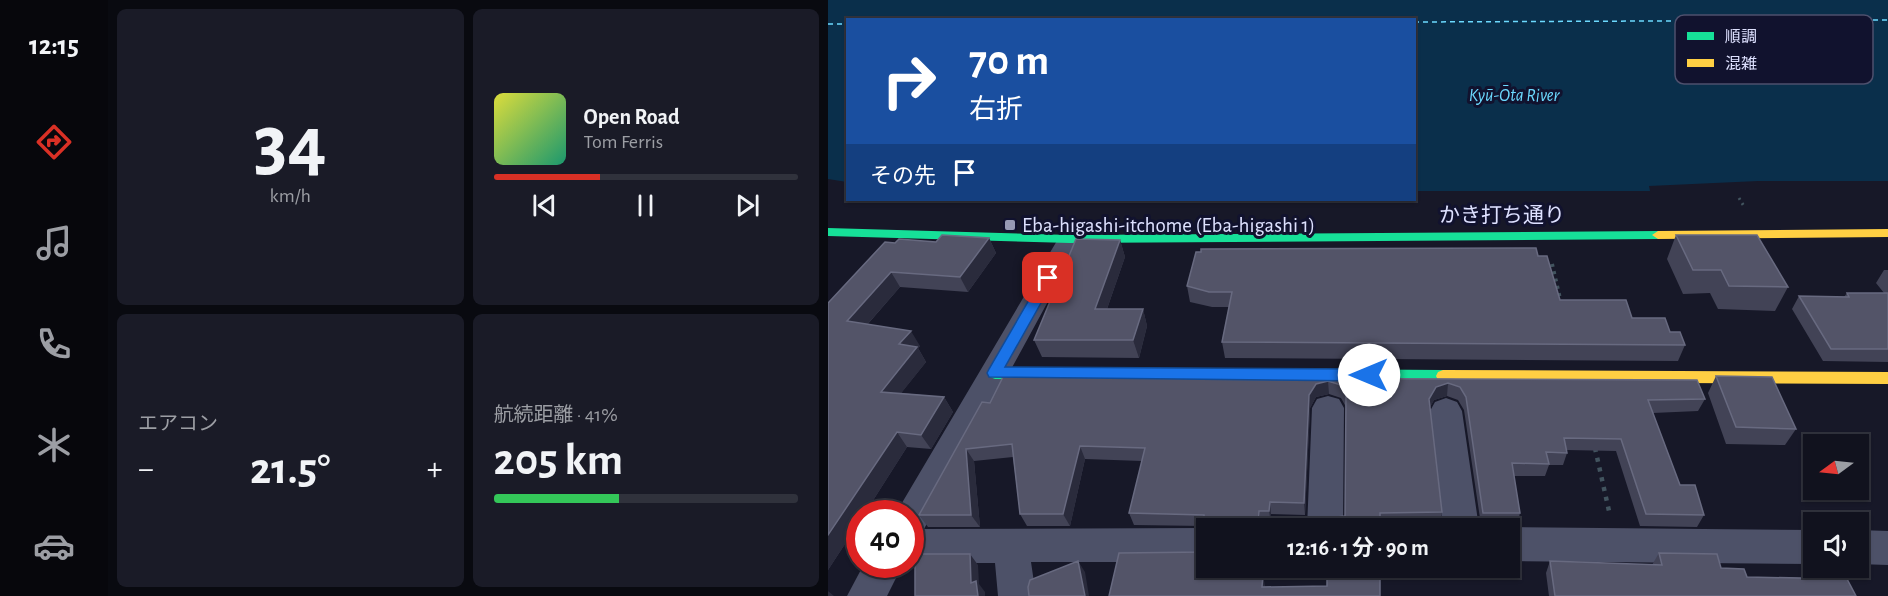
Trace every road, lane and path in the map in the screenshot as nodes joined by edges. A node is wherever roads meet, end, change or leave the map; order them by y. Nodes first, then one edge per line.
1 (828, 232) edge
2 (1888, 233) edge
3 (897, 234) junction
4 (1545, 236) junction
5 (1070, 239) junction
6 (874, 259) edge
7 (1563, 312) edge
8 (995, 373) junction
9 (1888, 378) edge
10 (1329, 408) dead end
11 (1446, 411) dead end
12 (1594, 443) edge
13 (922, 500) edge
14 (1325, 518) edge
15 (1460, 518) edge
16 (1520, 544) edge
17 (1617, 544) junction
18 (1196, 545) edge
19 (924, 546) edge
20 (1011, 546) junction
21 (1803, 547) edge
22 (1869, 548) edge
23 (1888, 548) edge
24 (877, 578) edge
25 (866, 596) edge
26 (1017, 596) edge

1 - 3 street, かき打ち通り
2 - 4 street, かき打ち通り
3 - 5 street, かき打ち通り
3 - 6 street
4 - 5 street, かき打ち通り
4 - 7 path
5 - 8 street
8 - 9 street
8 - 13 street
10 - 14 street
11 - 15 street
12 - 17 path
16 - 17 street
17 - 21 street
18 - 20 street
19 - 20 street
20 - 26 street
22 - 23 street
24 - 25 street

